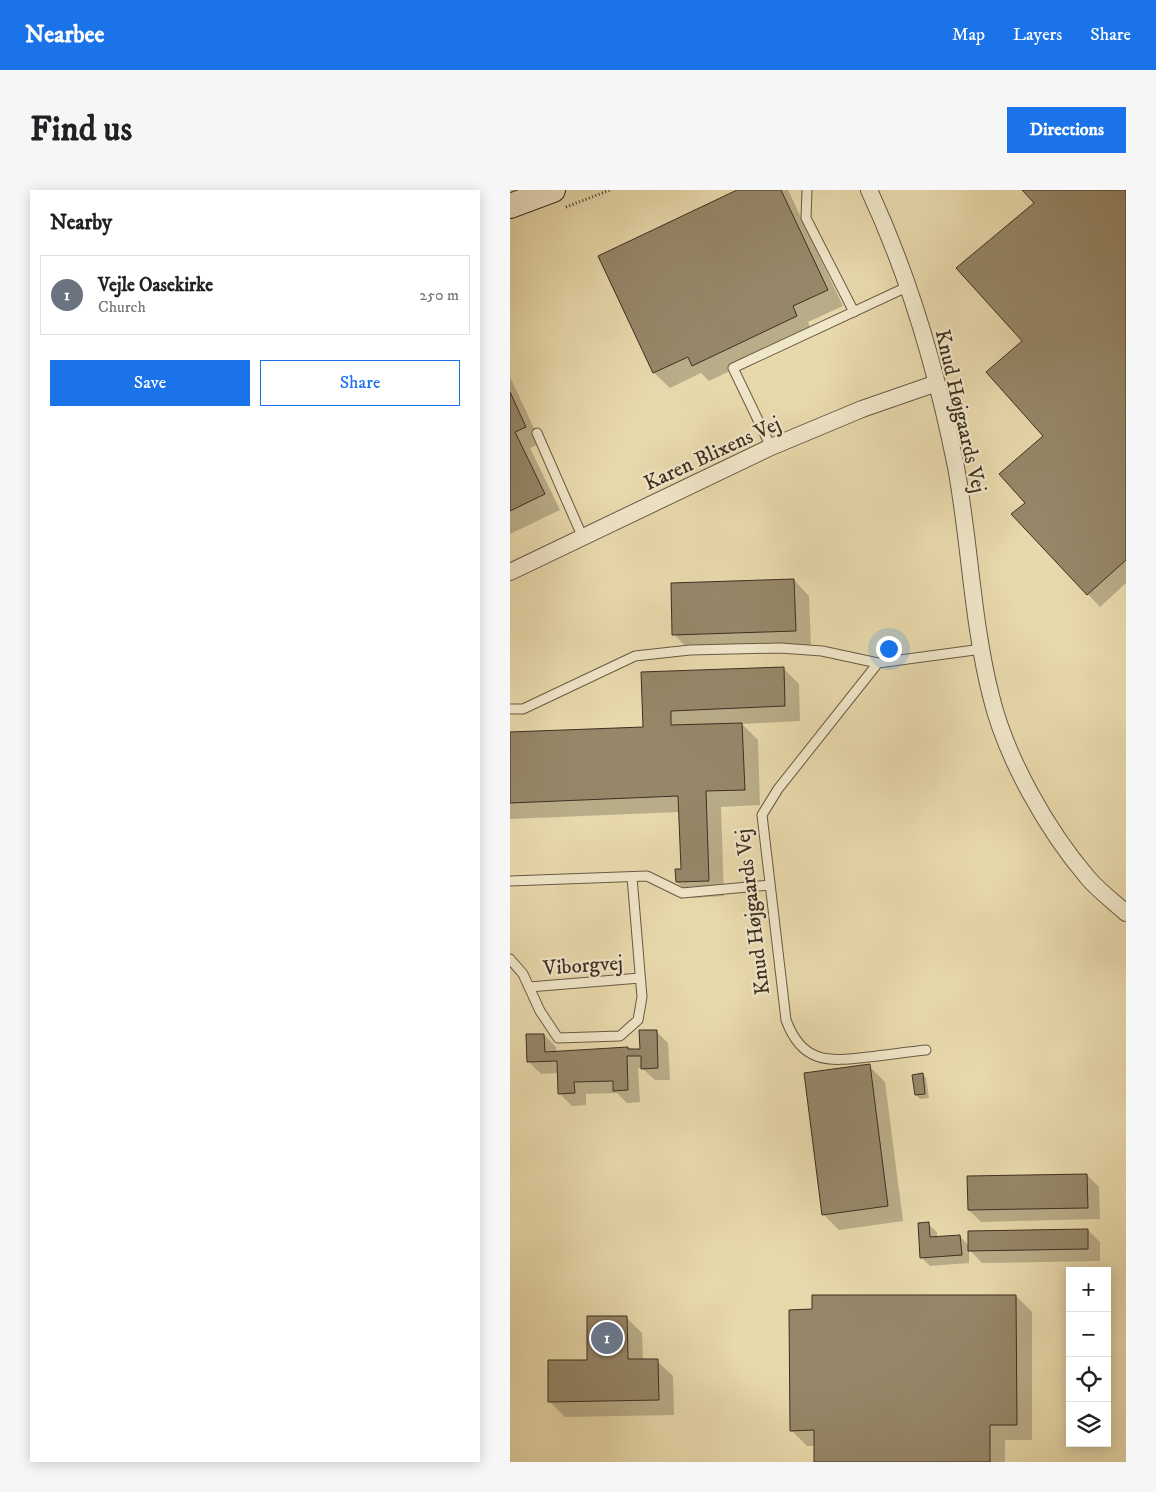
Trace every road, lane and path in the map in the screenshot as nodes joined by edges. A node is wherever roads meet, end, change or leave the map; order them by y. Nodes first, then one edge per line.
1 (553, 190) edge
2 (807, 190) edge
3 (869, 190) edge
4 (510, 206) edge
5 (909, 286) junction
6 (854, 312) junction
7 (937, 383) junction
8 (537, 433) dead end
9 (771, 448) junction
10 (584, 538) junction
11 (510, 572) edge
12 (982, 649) junction
13 (878, 663) junction
14 (510, 709) edge
15 (632, 877) junction
16 (510, 881) edge
17 (769, 885) junction
18 (1126, 913) edge
19 (510, 959) edge
20 (640, 978) junction
21 (529, 987) junction
22 (926, 1050) dead end

1 - 4 street
2 - 6 lane
3 - 5 street, Knud Højgaards Vej
5 - 6 lane
5 - 7 street, Knud Højgaards Vej
6 - 9 lane
7 - 9 street, Karen Blixens Vej
7 - 12 street, Knud Højgaards Vej
8 - 10 lane
9 - 10 street, Karen Blixens Vej
10 - 11 street, Karen Blixens Vej
12 - 13 lane
12 - 18 street, Knud Højgaards Vej
13 - 14 lane
13 - 17 lane, Knud Højgaards Vej
15 - 16 lane
15 - 17 lane
15 - 20 lane
17 - 22 lane, Knud Højgaards Vej
19 - 21 lane
20 - 21 lane, Viborgvej
20 - 21 lane

